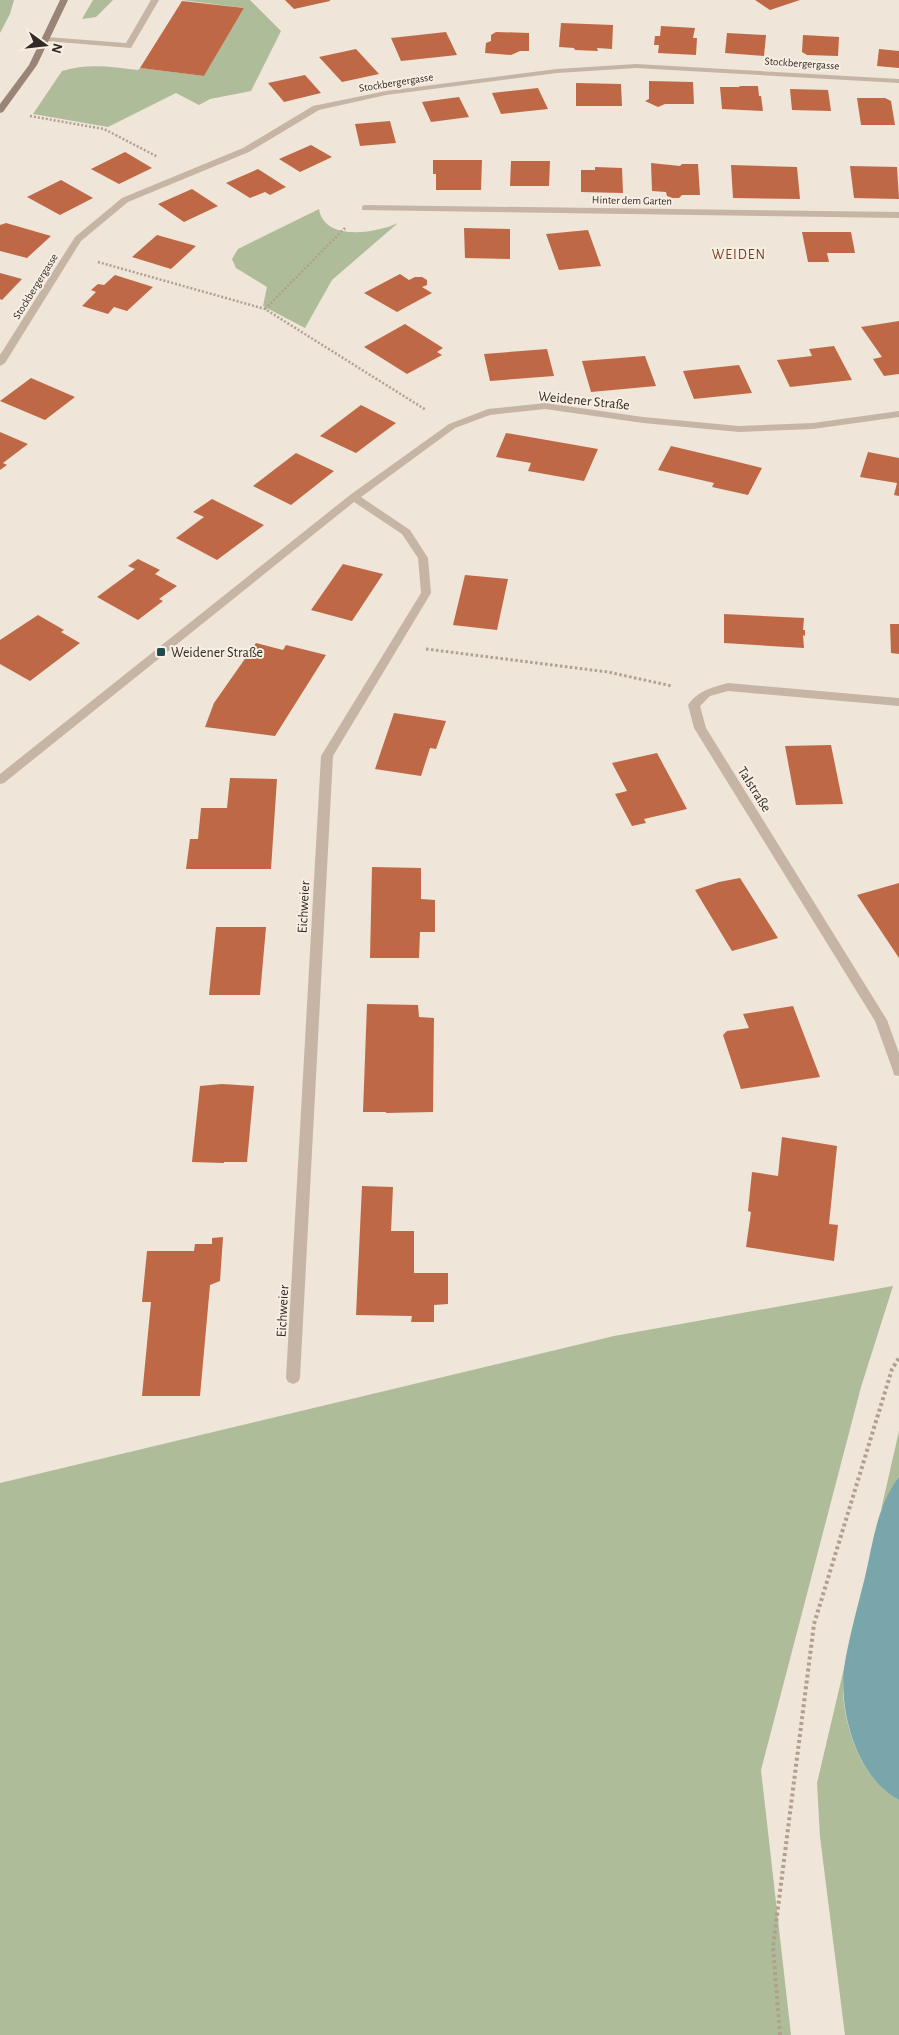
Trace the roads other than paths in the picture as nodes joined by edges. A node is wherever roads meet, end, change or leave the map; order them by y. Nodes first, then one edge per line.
1 (64, 0) edge
2 (155, 0) edge
3 (46, 39) junction
4 (899, 81) edge
5 (0, 110) edge
6 (365, 208) road end
7 (899, 215) edge
8 (0, 363) edge
9 (899, 414) edge
10 (354, 497) junction
11 (899, 702) edge
12 (0, 780) edge
13 (899, 1071) edge
14 (293, 1378) dead end

1 - 3 main road
2 - 3 street
3 - 5 main road
4 - 8 street, Stockbergergasse
6 - 7 street, Hinter dem Garten
9 - 10 street, Weidener Straße
10 - 12 street, Weidener Straße
10 - 14 street, Eichweier
11 - 13 street, Talstraße

